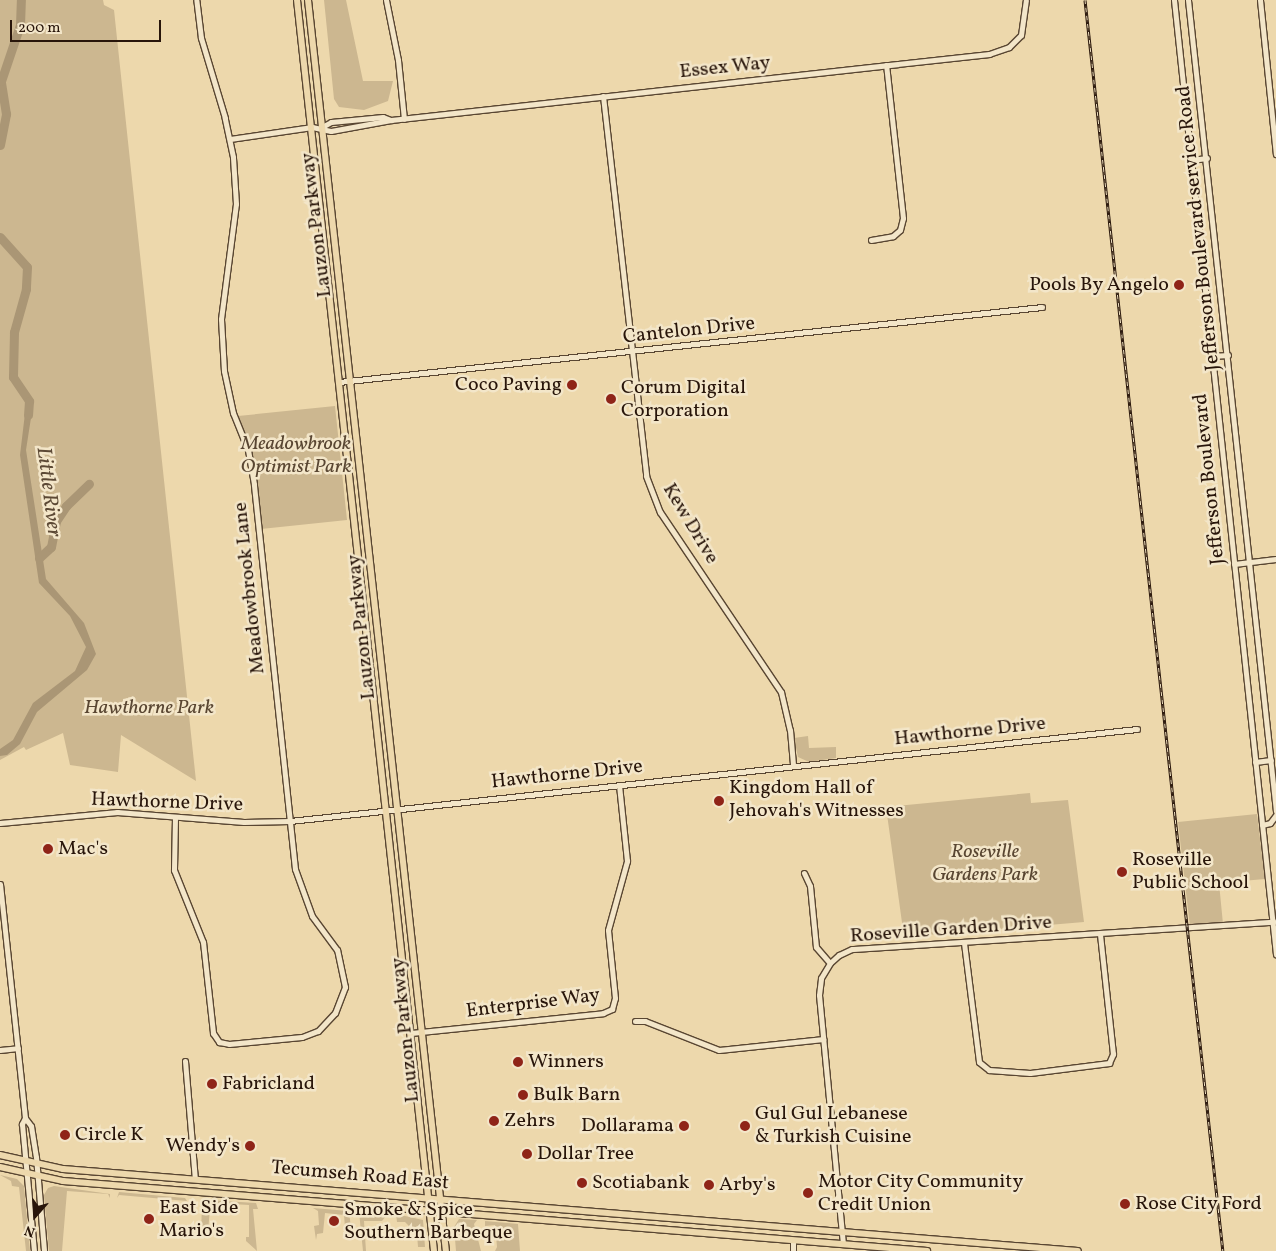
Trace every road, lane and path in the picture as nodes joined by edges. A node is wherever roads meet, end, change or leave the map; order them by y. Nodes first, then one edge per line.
1 (196, 0) edge
2 (297, 0) edge
3 (308, 0) edge
4 (386, 0) edge
5 (1026, 0) edge
6 (1174, 0) edge
7 (1188, 0) edge
8 (1260, 0) edge
9 (886, 65) junction
10 (603, 96) junction
11 (404, 118) junction
12 (391, 120) junction
13 (312, 127) junction
14 (322, 127) junction
15 (230, 139) junction
16 (1276, 150) edge
17 (1276, 154) edge
18 (1207, 158) junction
19 (1191, 160) junction
20 (871, 240) dead end
21 (1042, 308) dead end
22 (632, 352) junction
23 (1212, 356) junction
24 (1228, 356) junction
25 (351, 381) junction
26 (339, 382) junction
27 (1276, 559) edge
28 (1250, 562) junction
29 (1234, 564) junction
30 (1137, 729) dead end
31 (1270, 760) junction
32 (1255, 762) junction
33 (792, 766) junction
34 (619, 785) junction
35 (398, 809) junction
36 (386, 810) junction
37 (1276, 812) edge
38 (1276, 815) edge
39 (175, 816) junction
40 (290, 821) junction
41 (0, 823) edge
42 (1262, 825) junction
43 (804, 873) dead end
44 (0, 884) edge
45 (1274, 922) edge
46 (1100, 935) junction
47 (964, 943) junction
48 (1276, 955) edge
49 (830, 962) junction
50 (635, 1021) dead end
51 (423, 1032) junction
52 (410, 1033) junction
53 (823, 1040) junction
54 (18, 1048) junction
55 (0, 1050) edge
56 (185, 1061) dead end
57 (26, 1118) junction
58 (0, 1155) edge
59 (26, 1161) junction
60 (36, 1164) junction
61 (0, 1167) edge
62 (28, 1175) junction
63 (37, 1177) junction
64 (195, 1179) junction
65 (428, 1198) junction
66 (440, 1199) junction
67 (429, 1210) junction
68 (442, 1211) junction
69 (844, 1233) junction
70 (793, 1240) junction
71 (843, 1244) junction
72 (34, 1251) edge
73 (44, 1251) edge
74 (434, 1251) edge
75 (446, 1251) edge
76 (793, 1251) edge
77 (927, 1251) edge
78 (1078, 1251) edge

1 - 15 street, Meadowbrook Lane
2 - 13 main road, Lauzon Parkway
3 - 14 main road, Lauzon Parkway
4 - 11 street
5 - 9 street, Essex Way
6 - 19 street, Jefferson Boulevard
7 - 18 street, Jefferson Boulevard service Road
8 - 16 street
9 - 10 street, Essex Way
9 - 20 street
10 - 11 street, Essex Way
10 - 22 street, Kew Drive
11 - 12 street, Essex Way
12 - 14 street, Essex Way
12 - 14 street, Essex Way
13 - 14 street, Essex Way
13 - 15 street, Essex Way
13 - 26 main road, Lauzon Parkway
14 - 25 main road, Lauzon Parkway
15 - 40 street, Meadowbrook Lane
16 - 17 street
18 - 19 street
18 - 24 street, Jefferson Boulevard service Road
19 - 23 street, Jefferson Boulevard
21 - 22 street, Cantelon Drive
22 - 25 street, Cantelon Drive
22 - 33 street, Kew Drive
23 - 24 street
23 - 29 street, Jefferson Boulevard
24 - 28 street, Jefferson Boulevard service Road
25 - 26 street, Cantelon Drive
25 - 35 main road, Lauzon Parkway
26 - 36 main road, Lauzon Parkway
27 - 28 street
28 - 29 street
28 - 31 street, Jefferson Boulevard service Road
29 - 32 street, Jefferson Boulevard
30 - 33 street, Hawthorne Drive
31 - 32 street
31 - 37 street, Jefferson Boulevard service Road
32 - 42 street, Jefferson Boulevard
33 - 34 street, Hawthorne Drive
34 - 35 street, Hawthorne Drive
34 - 51 street, Enterprise Way
35 - 36 street, Hawthorne Drive
35 - 51 main road, Lauzon Parkway
36 - 40 street, Hawthorne Drive
36 - 52 main road, Lauzon Parkway
38 - 42 street
39 - 40 street, Hawthorne Drive
39 - 40 street, Meadowbrook Lane
39 - 41 street, Hawthorne Drive
42 - 45 street, Jefferson Boulevard
43 - 49 street
44 - 54 street
45 - 46 street, Roseville Garden Drive
45 - 48 street, Jefferson Boulevard
46 - 47 street, Roseville Garden Drive
46 - 47 street
47 - 49 street, Roseville Garden Drive
49 - 53 street, Roseville Garden Drive
50 - 53 street
51 - 52 street, Enterprise Way
51 - 66 main road, Lauzon Parkway
52 - 65 main road, Lauzon Parkway
53 - 69 street, Roseville Garden Drive
54 - 55 street
54 - 57 street
56 - 64 street
57 - 59 street
57 - 60 street
58 - 59 main road, Tecumseh Road East
59 - 60 main road, Tecumseh Road East
59 - 62 street
60 - 63 street
60 - 64 main road, Tecumseh Road East
61 - 62 main road, Tecumseh Road East
62 - 63 main road, Tecumseh Road East
62 - 72 street
63 - 67 main road, Tecumseh Road East
63 - 73 street
64 - 65 main road, Tecumseh Road East
65 - 66 main road, Tecumseh Road East
65 - 67 main road, Lauzon Parkway
66 - 68 main road, Lauzon Parkway
66 - 69 main road, Tecumseh Road East
67 - 68 main road, Tecumseh Road East
67 - 74 main road, Lauzon Parkway
68 - 70 main road, Tecumseh Road East
68 - 75 main road, Lauzon Parkway
69 - 71 street, Roseville Garden Drive
69 - 78 main road, Tecumseh Road East
70 - 71 main road, Tecumseh Road East
70 - 76 street
71 - 77 main road, Tecumseh Road East

